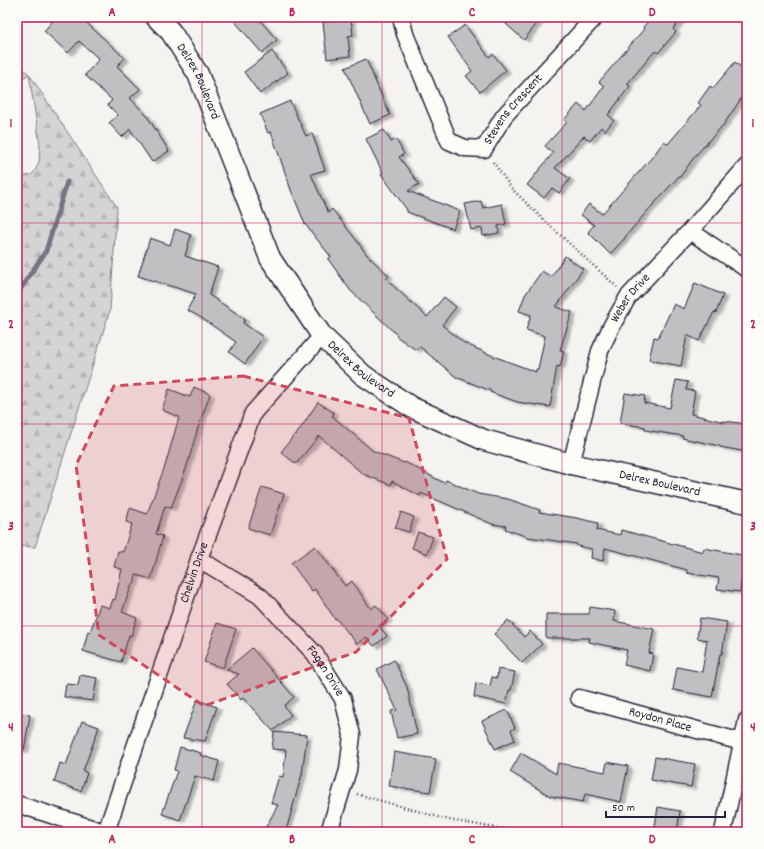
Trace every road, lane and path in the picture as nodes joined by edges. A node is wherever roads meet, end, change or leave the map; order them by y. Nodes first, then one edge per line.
1 (156, 17) edge
2 (401, 17) edge
3 (595, 17) edge
4 (484, 149) junction
5 (747, 166) edge
6 (690, 231) junction
7 (747, 269) edge
8 (628, 297) junction
9 (322, 336) junction
10 (571, 464) junction
11 (747, 503) edge
12 (199, 559) junction
13 (579, 698) dead end
14 (747, 720) edge
15 (742, 742) junction
16 (342, 790) junction
17 (17, 804) edge
18 (105, 832) edge
19 (329, 832) edge
20 (520, 832) edge
21 (723, 832) edge

1 - 9 street, Delrex Boulevard
2 - 4 street, Stevens Crescent
3 - 4 street, Stevens Crescent
4 - 8 path
5 - 6 street, Weber Drive
6 - 7 street
6 - 8 street, Weber Drive
8 - 10 street, Weber Drive
9 - 10 street, Delrex Boulevard
9 - 12 street, Chelvin Drive
10 - 11 street, Delrex Boulevard
12 - 16 street, Fagan Drive
12 - 18 street, Chelvin Drive
13 - 15 street, Roydon Place
14 - 15 street
15 - 21 street
16 - 19 street, Fagan Drive
16 - 20 path
17 - 18 street

